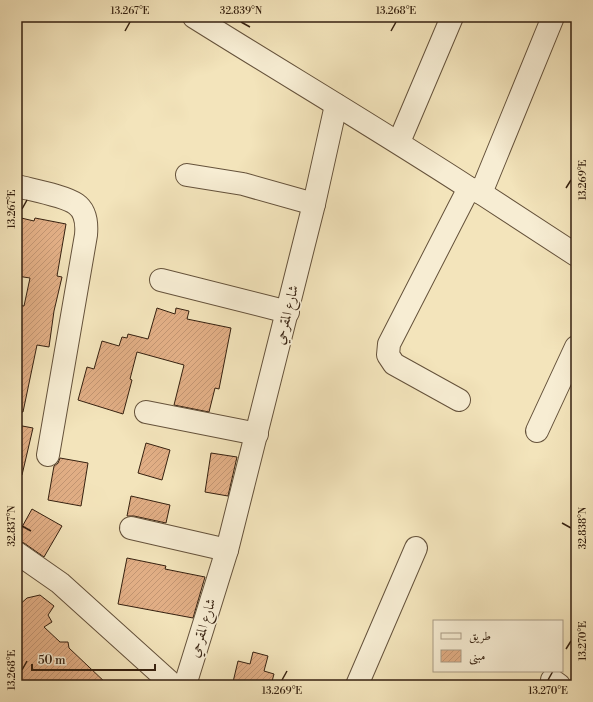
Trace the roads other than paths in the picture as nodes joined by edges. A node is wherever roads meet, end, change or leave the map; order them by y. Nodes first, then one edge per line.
1 (194, 17) edge
2 (452, 17) edge
3 (553, 17) edge
4 (336, 106) junction
5 (399, 142) junction
6 (187, 176) dead end
7 (17, 186) edge
8 (475, 190) junction
9 (314, 204) junction
10 (576, 256) edge
11 (161, 280) dead end
12 (288, 312) junction
13 (576, 347) edge
14 (459, 400) dead end
15 (146, 412) dead end
16 (537, 431) dead end
17 (257, 434) junction
18 (48, 455) dead end
19 (131, 528) dead end
20 (416, 548) dead end
21 (227, 550) junction
22 (17, 553) edge
23 (173, 685) edge
24 (185, 685) edge
25 (357, 685) edge

1 - 4 street
2 - 5 street
3 - 8 street
4 - 5 street
4 - 9 street, شارع المقرحي
5 - 8 street
6 - 9 street
7 - 18 street
8 - 10 street
8 - 14 street
9 - 12 street, شارع المقرحي
11 - 12 street
12 - 17 street, شارع المقرحي
13 - 16 street
15 - 17 street
17 - 21 street, شارع المقرحي
19 - 21 street
20 - 25 street
21 - 24 street, شارع المقرحي
22 - 23 street

